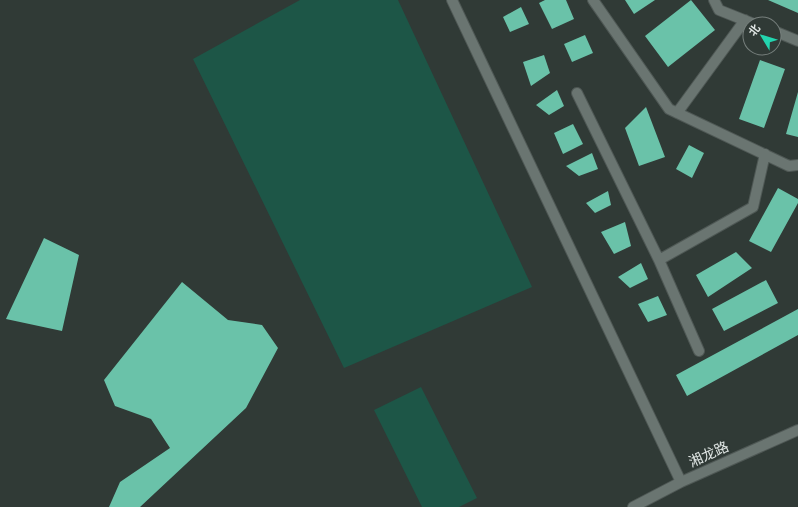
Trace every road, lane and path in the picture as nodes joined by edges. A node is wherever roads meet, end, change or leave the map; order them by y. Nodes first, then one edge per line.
1 (452, 0) edge
2 (593, 0) edge
3 (714, 0) edge
4 (742, 19) edge
5 (742, 32) edge
6 (782, 35) edge
7 (798, 41) edge
8 (577, 93) dead end
9 (677, 112) junction
10 (765, 154) junction
11 (798, 165) edge
12 (659, 260) junction
13 (699, 351) dead end
14 (798, 430) edge
15 (681, 482) junction
16 (633, 507) edge

1 - 15 street
2 - 9 street
3 - 4 street
5 - 9 street
6 - 7 street
8 - 12 street
9 - 10 street
10 - 11 street
10 - 12 street
12 - 13 street
14 - 15 street, 湘龙路
15 - 16 street, 湘龙路

